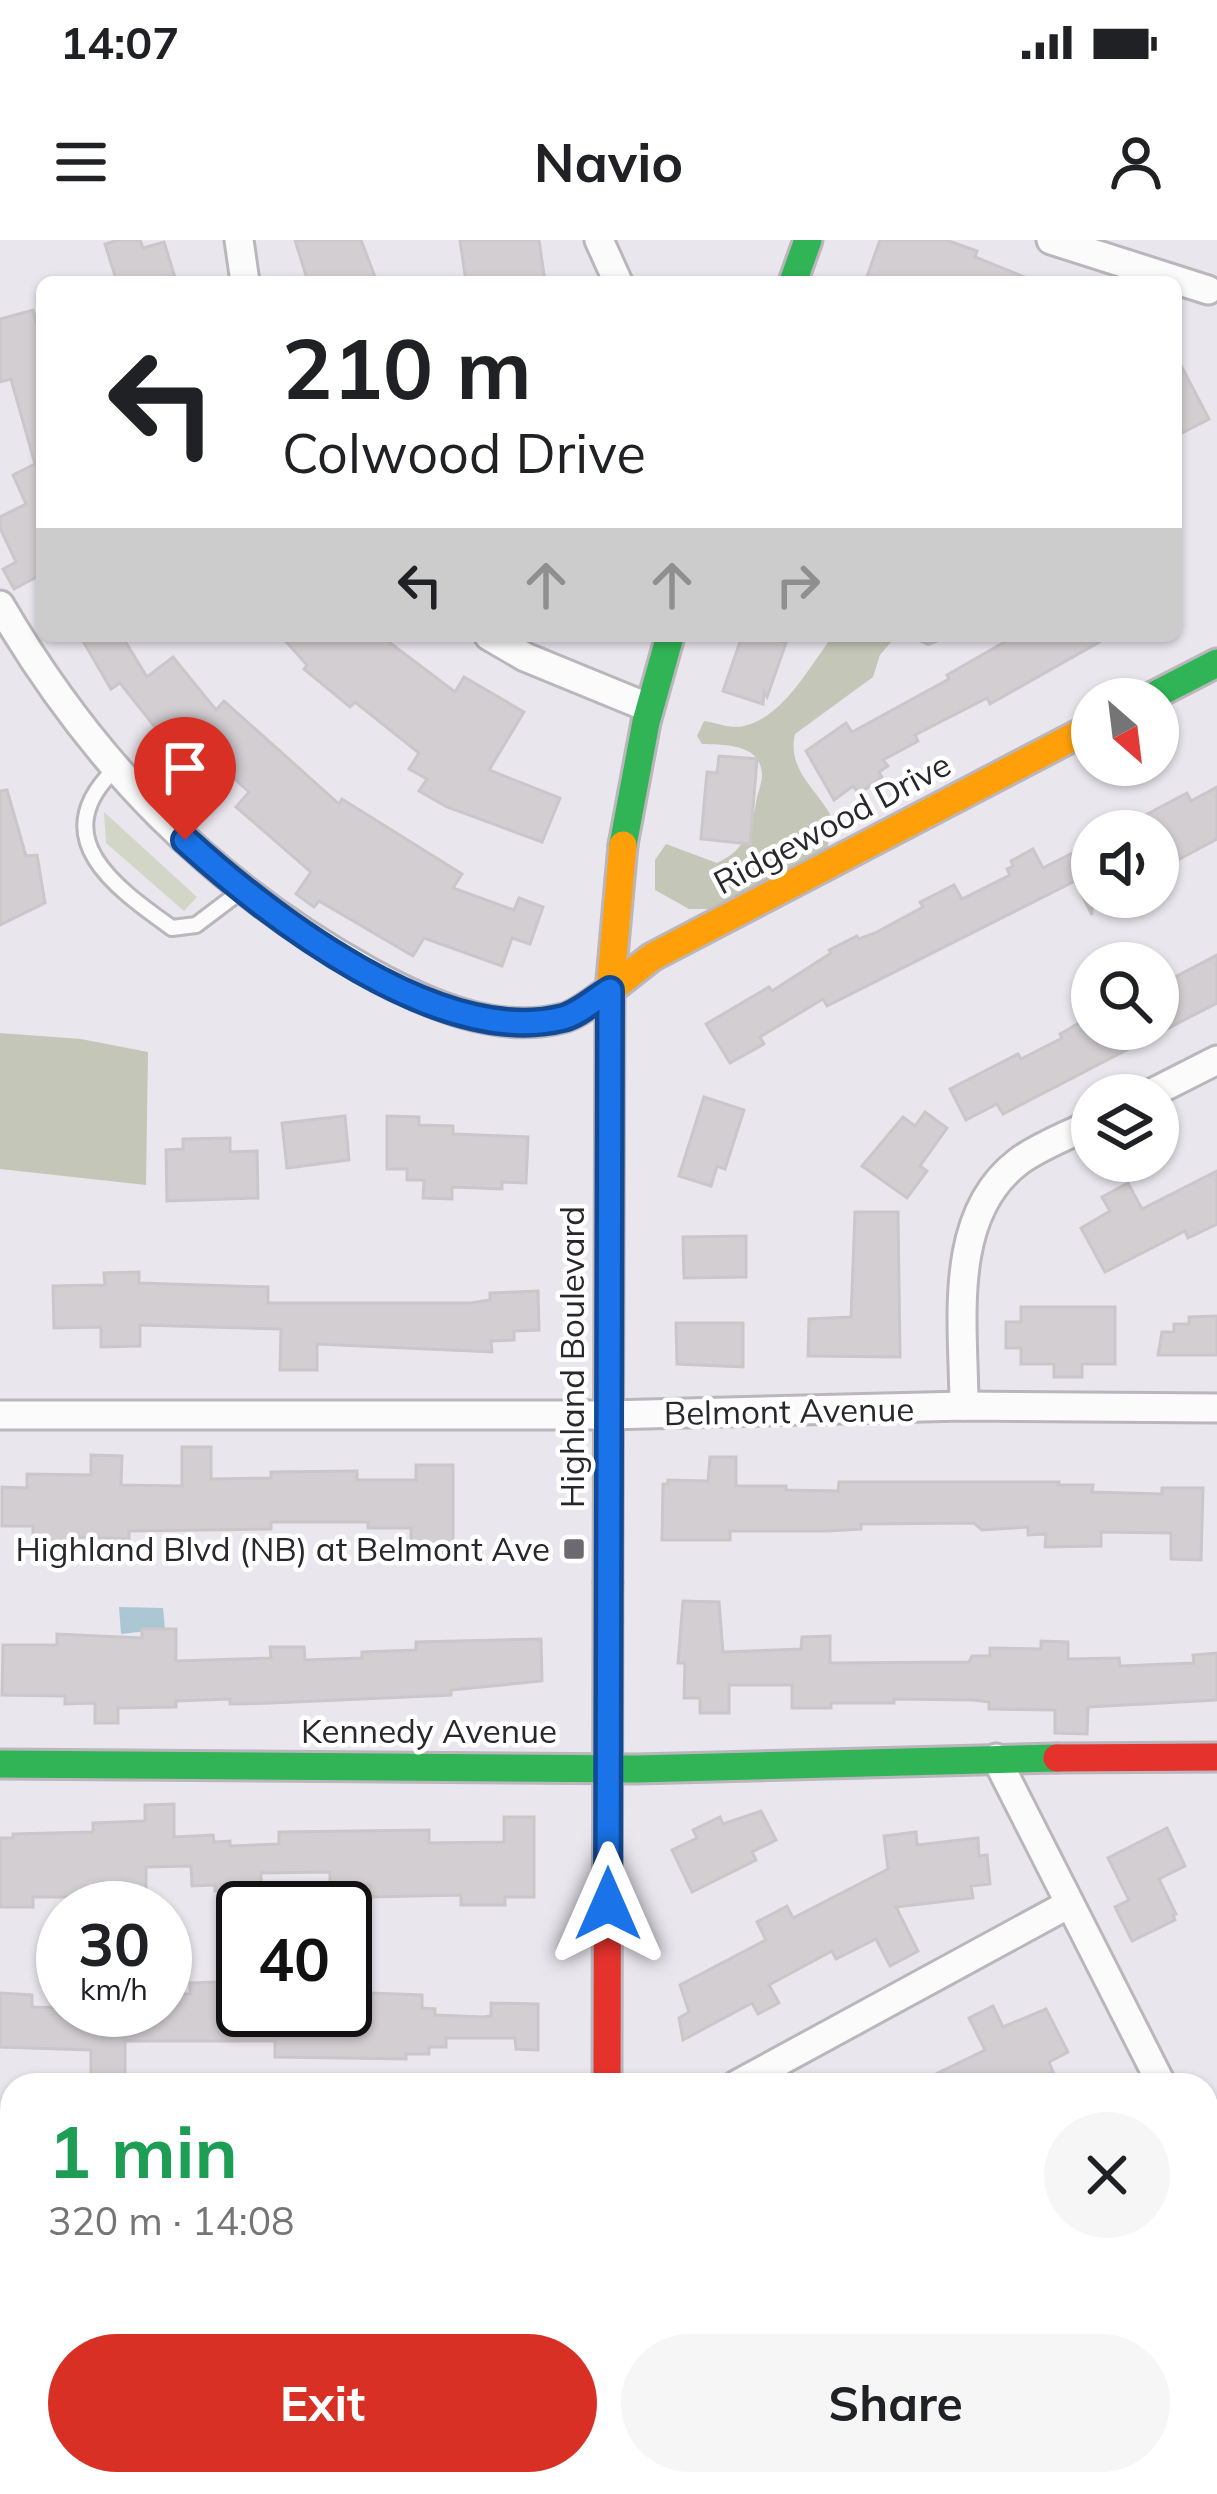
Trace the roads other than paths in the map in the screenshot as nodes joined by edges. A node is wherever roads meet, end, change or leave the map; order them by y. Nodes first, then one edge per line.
1 (239, 240) edge
2 (599, 240) edge
3 (808, 240) edge
4 (1051, 240) edge
5 (1217, 262) edge
6 (244, 276) edge
7 (615, 276) edge
8 (795, 276) edge
9 (1153, 276) edge
10 (1182, 286) edge
11 (1212, 297) edge
12 (0, 605) edge
13 (499, 642) edge
14 (668, 642) edge
15 (1217, 662) edge
16 (1179, 682) edge
17 (647, 707) junction
18 (1071, 739) edge
19 (115, 769) junction
20 (242, 891) junction
21 (610, 990) junction
22 (1217, 1060) edge
23 (1179, 1079) edge
24 (1071, 1135) edge
25 (964, 1406) junction
26 (1217, 1408) edge
27 (0, 1415) edge
28 (608, 1415) junction
29 (1217, 1757) edge
30 (996, 1758) junction
31 (0, 1764) edge
32 (609, 1768) junction
33 (1069, 1904) junction
34 (607, 2073) edge
35 (758, 2073) edge
36 (1156, 2073) edge

1 - 6 street
2 - 7 street
3 - 8 street
4 - 9 street
5 - 11 street
10 - 11 street
12 - 19 street
13 - 17 street
14 - 17 street, Highland Boulevard
15 - 16 street
17 - 21 street, Highland Boulevard
18 - 21 street, Ridgewood Drive
19 - 20 street
19 - 20 lane
20 - 21 street
21 - 28 street, Highland Boulevard
22 - 23 street
24 - 25 street
25 - 26 street, Belmont Avenue
25 - 28 street, Belmont Avenue
27 - 28 street, Belmont Avenue
28 - 32 street, Highland Boulevard
29 - 30 street, Kennedy Avenue
30 - 32 street, Kennedy Avenue
30 - 33 street
31 - 32 street, Kennedy Avenue
32 - 34 street, Highland Boulevard
33 - 35 street
33 - 36 street

